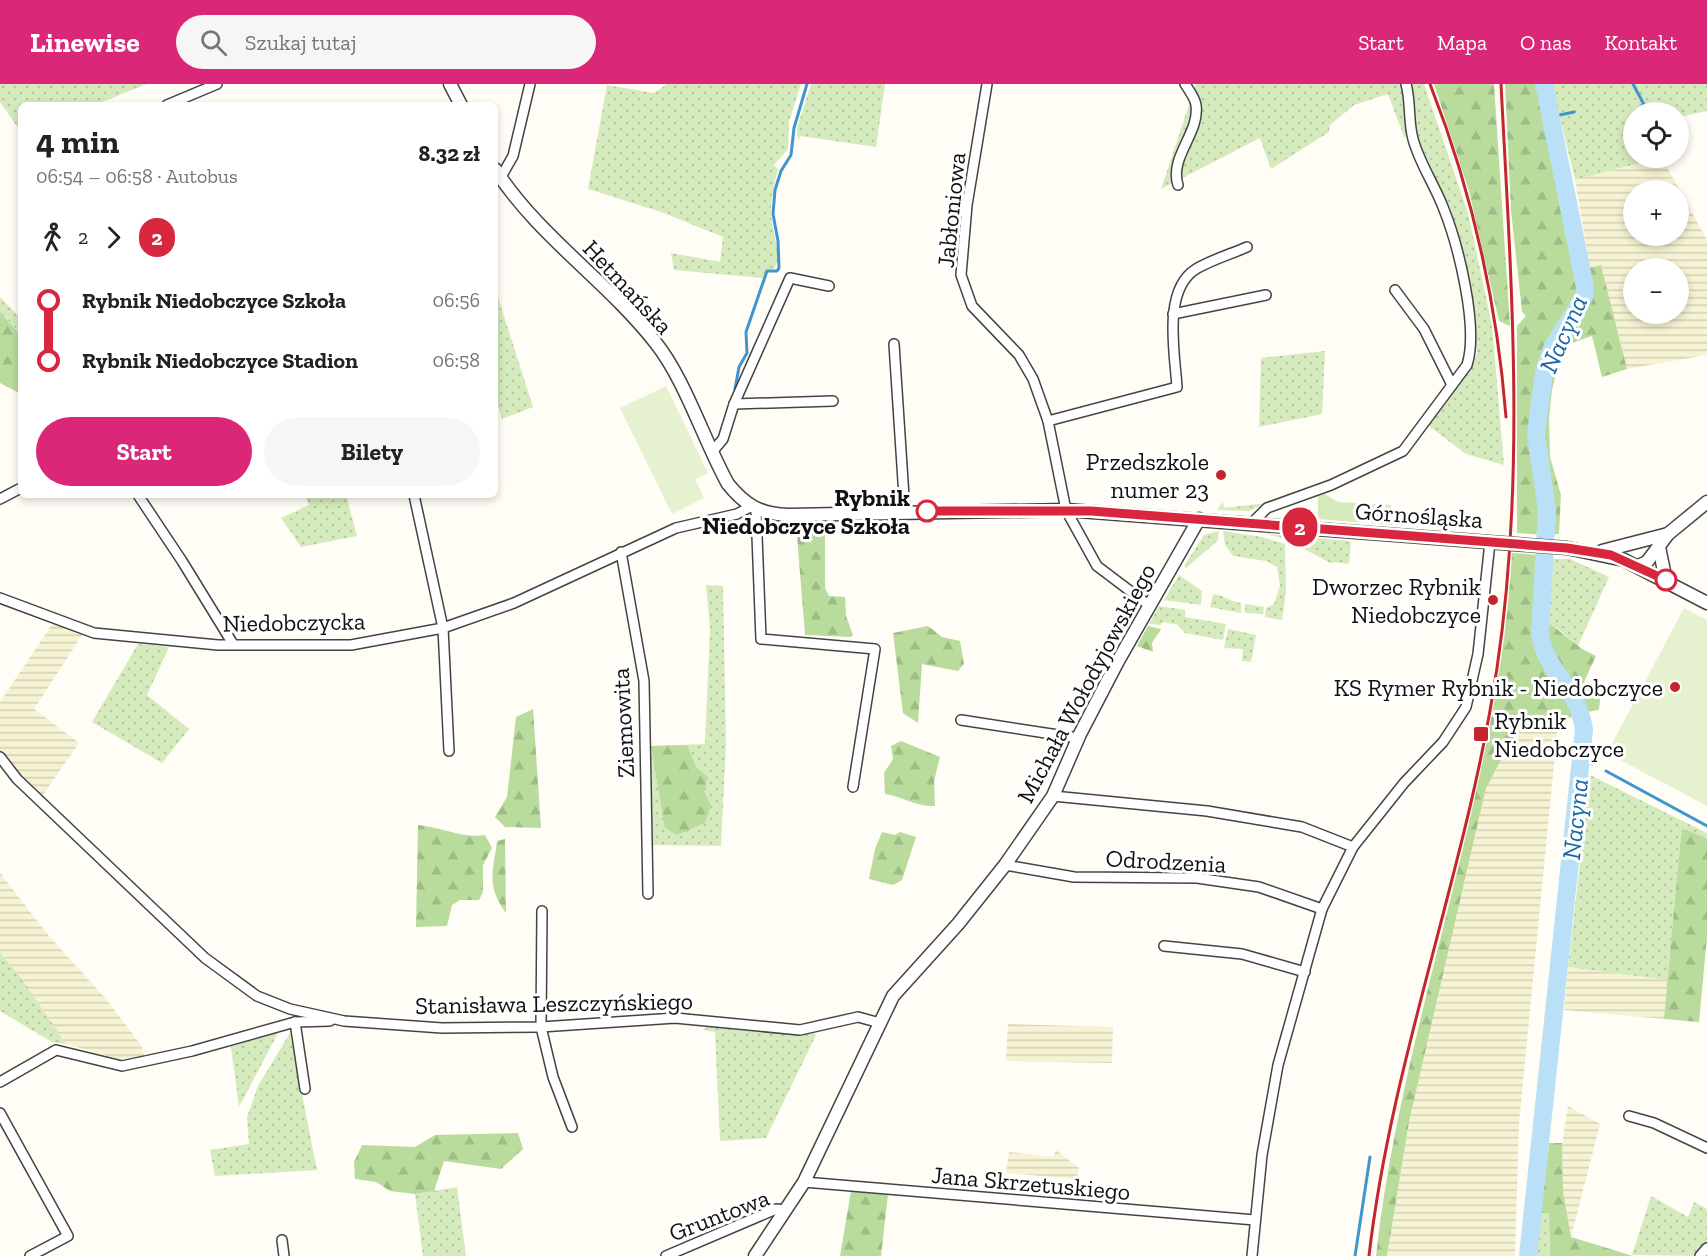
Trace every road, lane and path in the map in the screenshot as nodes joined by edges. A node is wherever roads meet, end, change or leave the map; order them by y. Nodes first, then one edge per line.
1 (217, 84) edge
2 (450, 84) edge
3 (530, 84) edge
4 (987, 84) edge
5 (1185, 84) edge
6 (1406, 84) edge
7 (174, 102) edge
8 (459, 102) edge
9 (498, 173) edge
10 (1178, 185) dead end
11 (1247, 247) dead end
12 (829, 286) dead end
13 (1395, 290) dead end
14 (1266, 295) dead end
15 (1173, 314) junction
16 (894, 344) dead end
17 (1452, 385) junction
18 (833, 401) dead end
19 (734, 404) junction
20 (1048, 421) junction
21 (712, 452) junction
22 (18, 490) edge
23 (140, 498) edge
24 (415, 498) edge
25 (0, 499) edge
26 (1707, 502) edge
27 (753, 508) junction
28 (1066, 510) junction
29 (905, 512) junction
30 (1199, 519) junction
31 (1252, 523) junction
32 (1668, 534) junction
33 (1647, 541) junction
34 (1490, 542) junction
35 (1659, 547) junction
36 (621, 552) junction
37 (1597, 552) junction
38 (1638, 566) junction
39 (1666, 580) junction
40 (0, 598) edge
41 (1707, 603) edge
42 (1150, 606) junction
43 (443, 628) junction
44 (233, 644) junction
45 (961, 720) dead end
46 (1078, 738) junction
47 (449, 751) dead end
48 (0, 757) edge
49 (853, 787) dead end
50 (1053, 796) junction
51 (1353, 847) junction
52 (1005, 865) junction
53 (648, 894) dead end
54 (1322, 909) junction
55 (542, 911) dead end
56 (1164, 946) dead end
57 (1305, 972) junction
58 (344, 1021) junction
59 (295, 1022) junction
60 (880, 1023) junction
61 (541, 1027) junction
62 (0, 1082) edge
63 (305, 1089) dead end
64 (0, 1113) edge
65 (1629, 1116) dead end
66 (572, 1127) dead end
67 (1707, 1148) edge
68 (804, 1182) junction
69 (786, 1210) junction
70 (1255, 1220) junction
71 (282, 1240) dead end
72 (1707, 1248) edge
73 (30, 1256) edge
74 (284, 1256) edge
75 (666, 1256) edge
76 (755, 1256) edge
77 (1252, 1256) edge
78 (1700, 1256) edge

1 - 7 street
2 - 8 street
3 - 9 street
4 - 20 street, Jabłoniowa
5 - 10 street
6 - 17 street
9 - 21 street, Hetmańska
11 - 15 street
12 - 19 street
13 - 17 street
14 - 15 street
15 - 20 street
16 - 29 street
17 - 31 street
18 - 19 street
19 - 21 street
20 - 28 street, Jabłoniowa
21 - 27 street, Hetmańska
22 - 25 street
23 - 44 street
24 - 43 street
26 - 32 street
27 - 29 street, Górnośląska
27 - 36 street, Niedobczycka
27 - 49 street
28 - 29 street, Górnośląska
28 - 30 street, Górnośląska
28 - 42 street, Jabłoniowa
30 - 31 street, Górnośląska
30 - 42 street, Michała Wołodyjowskiego
31 - 34 street, Górnośląska
32 - 33 street
32 - 35 street
33 - 37 street
33 - 38 street
34 - 37 street, Górnośląska
34 - 51 street
35 - 38 street
35 - 39 street
36 - 43 street, Niedobczycka
36 - 53 street, Ziemowita
37 - 38 street, Górnośląska
38 - 39 street, Górnośląska
39 - 41 street, Górnośląska
40 - 44 street, Niedobczycka
42 - 46 street, Michała Wołodyjowskiego
43 - 44 street, Niedobczycka
43 - 47 street
45 - 46 street
46 - 50 street, Michała Wołodyjowskiego
48 - 58 street, Stanisława Leszczyńskiego
50 - 51 street
50 - 52 street, Michała Wołodyjowskiego
51 - 54 street
52 - 54 street, Odrodzenia
52 - 60 street, Michała Wołodyjowskiego
54 - 57 street
55 - 61 street
56 - 57 street
57 - 70 street
58 - 59 street
58 - 61 street, Stanisława Leszczyńskiego
59 - 62 street
59 - 63 street
60 - 61 street, Stanisława Leszczyńskiego
60 - 68 street, Michała Wołodyjowskiego
61 - 66 street
64 - 73 street
65 - 67 street
68 - 69 street, Michała Wołodyjowskiego
68 - 70 street, Jana Skrzetuskiego
69 - 75 street, Gruntowa
69 - 76 street, Michała Wołodyjowskiego
70 - 77 street
71 - 74 street
72 - 78 street

